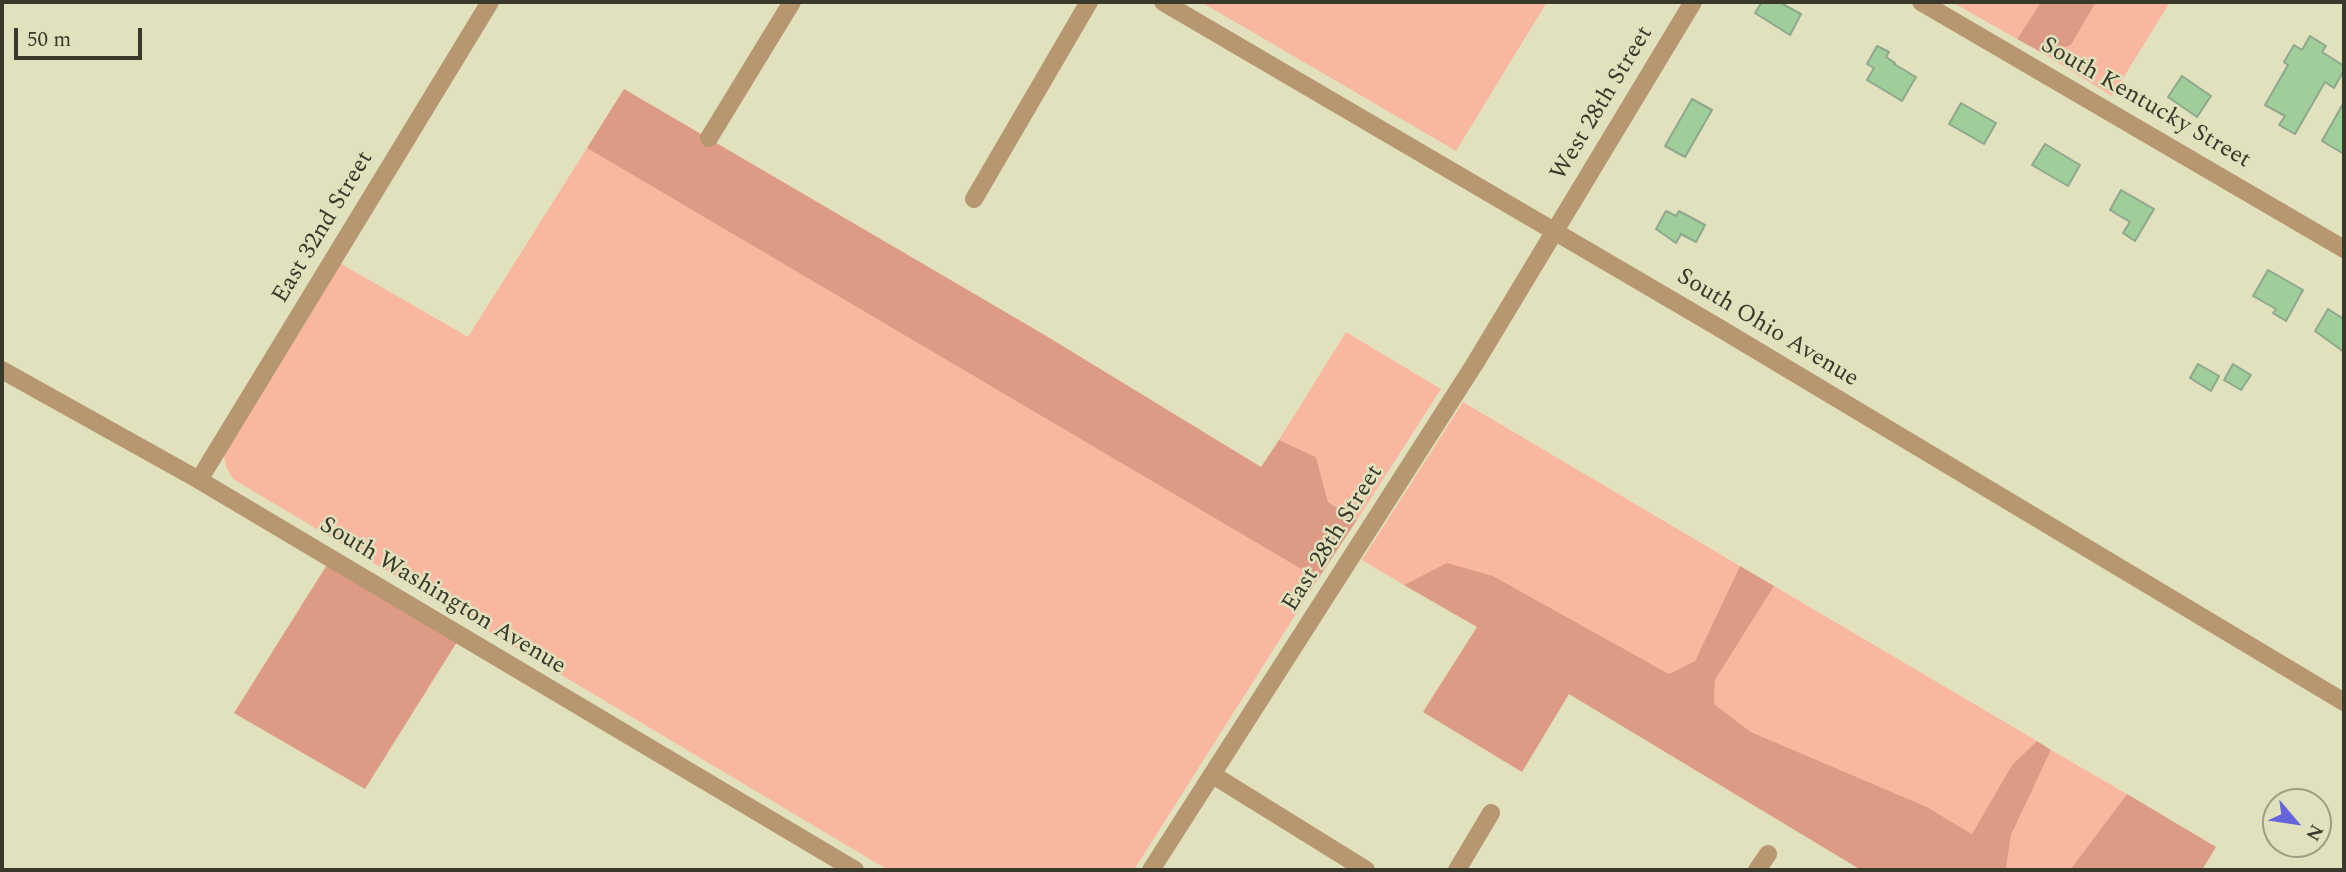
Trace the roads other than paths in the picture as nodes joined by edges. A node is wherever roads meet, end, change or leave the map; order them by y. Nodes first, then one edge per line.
1 (490, 2) edge
2 (792, 2) edge
3 (1089, 2) edge
4 (1163, 2) edge
5 (1693, 2) edge
6 (1921, 2) edge
7 (709, 138) dead end
8 (974, 199) dead end
9 (1555, 232) junction
10 (2344, 249) edge
11 (2, 370) edge
12 (199, 480) junction
13 (2344, 702) edge
14 (1213, 775) junction
15 (1491, 813) dead end
16 (1768, 854) dead end
17 (855, 870) edge
18 (1151, 870) edge
19 (1366, 870) edge
20 (1457, 870) edge
21 (1757, 870) edge

1 - 12 street, East 32nd Street
2 - 7 street
3 - 8 street
4 - 9 street, South Ohio Avenue
5 - 9 street, West 28th Street
6 - 10 street, South Kentucky Street
9 - 13 street, South Ohio Avenue
9 - 14 street, East 28th Street
11 - 12 street, South Washington Avenue
12 - 17 street, South Washington Avenue
14 - 18 street, East 28th Street
14 - 19 street
15 - 20 street
16 - 21 street

